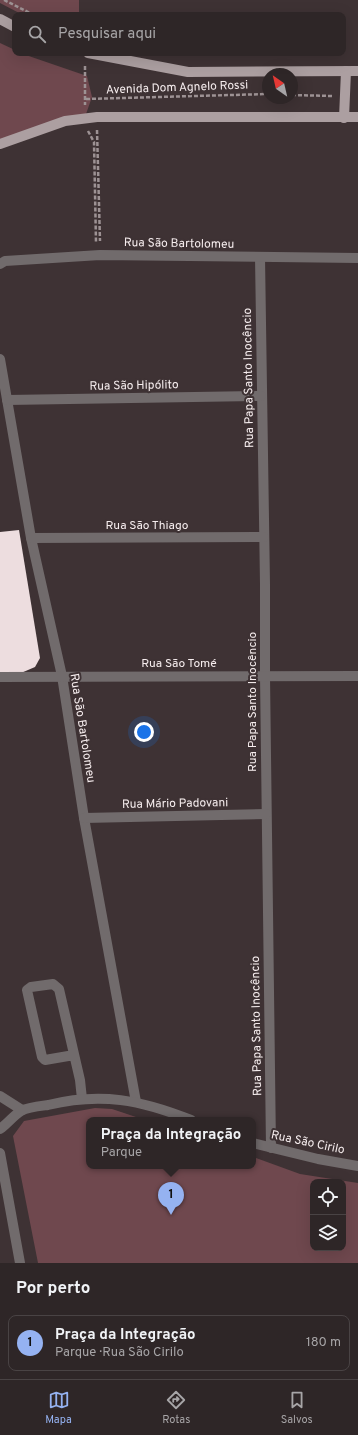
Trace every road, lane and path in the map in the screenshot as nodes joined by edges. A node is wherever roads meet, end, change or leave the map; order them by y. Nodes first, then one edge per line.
1 (4, 0) edge
2 (28, 12) edge
3 (0, 19) edge
4 (12, 25) edge
5 (86, 57) edge
6 (346, 71) junction
7 (358, 71) edge
8 (262, 94) edge
9 (298, 95) edge
10 (345, 96) junction
11 (86, 99) junction
12 (97, 117) junction
13 (344, 118) junction
14 (358, 118) edge
15 (84, 119) junction
16 (0, 144) edge
17 (96, 244) dead end
18 (100, 255) junction
19 (260, 257) junction
20 (358, 258) edge
21 (0, 264) edge
22 (0, 359) edge
23 (261, 396) junction
24 (7, 400) junction
25 (31, 538) junction
26 (264, 538) junction
27 (0, 676) edge
28 (62, 676) junction
29 (264, 676) junction
30 (358, 676) edge
31 (266, 814) junction
32 (84, 818) junction
33 (74, 1055) junction
34 (0, 1096) edge
35 (82, 1099) junction
36 (136, 1102) junction
37 (22, 1110) junction
38 (183, 1117) edge
39 (0, 1129) edge
40 (256, 1144) edge
41 (271, 1148) junction
42 (0, 1153) edge
43 (358, 1166) edge
44 (20, 1263) edge

1 - 2 path
3 - 4 main road
5 - 6 main road
5 - 11 path
6 - 7 main road
6 - 10 main road
8 - 11 path, Avenida Dom Agnelo Rossi
9 - 10 path
10 - 13 main road
11 - 15 path
12 - 13 main road
12 - 15 main road
12 - 18 path
13 - 14 main road
15 - 16 main road
15 - 17 path
18 - 19 street, Rua São Bartolomeu
18 - 21 street, Rua São Bartolomeu
19 - 20 street, Rua São Bartolomeu
19 - 23 street, Rua Papa Santo Inocêncio
22 - 24 street, Rua São Bartolomeu
23 - 24 street, Rua São Hipólito
23 - 26 street, Rua Papa Santo Inocêncio
24 - 25 street, Rua São Bartolomeu
25 - 26 street, Rua São Thiago
25 - 28 street, Rua São Bartolomeu
26 - 29 street, Rua Papa Santo Inocêncio
27 - 28 street, Rua São Tomé
28 - 29 street, Rua São Tomé
28 - 32 street, Rua São Bartolomeu
29 - 30 street, Rua São Tomé
29 - 31 street, Rua Papa Santo Inocêncio
31 - 32 street, Rua Mário Padovani
31 - 41 street, Rua Papa Santo Inocêncio
32 - 36 street, Rua São Bartolomeu
33 - 33 street
33 - 35 street
34 - 37 street
35 - 36 street
35 - 37 street
36 - 38 street
37 - 39 street
40 - 41 street, Rua São Cirilo
41 - 43 street, Rua São Cirilo
42 - 44 street

